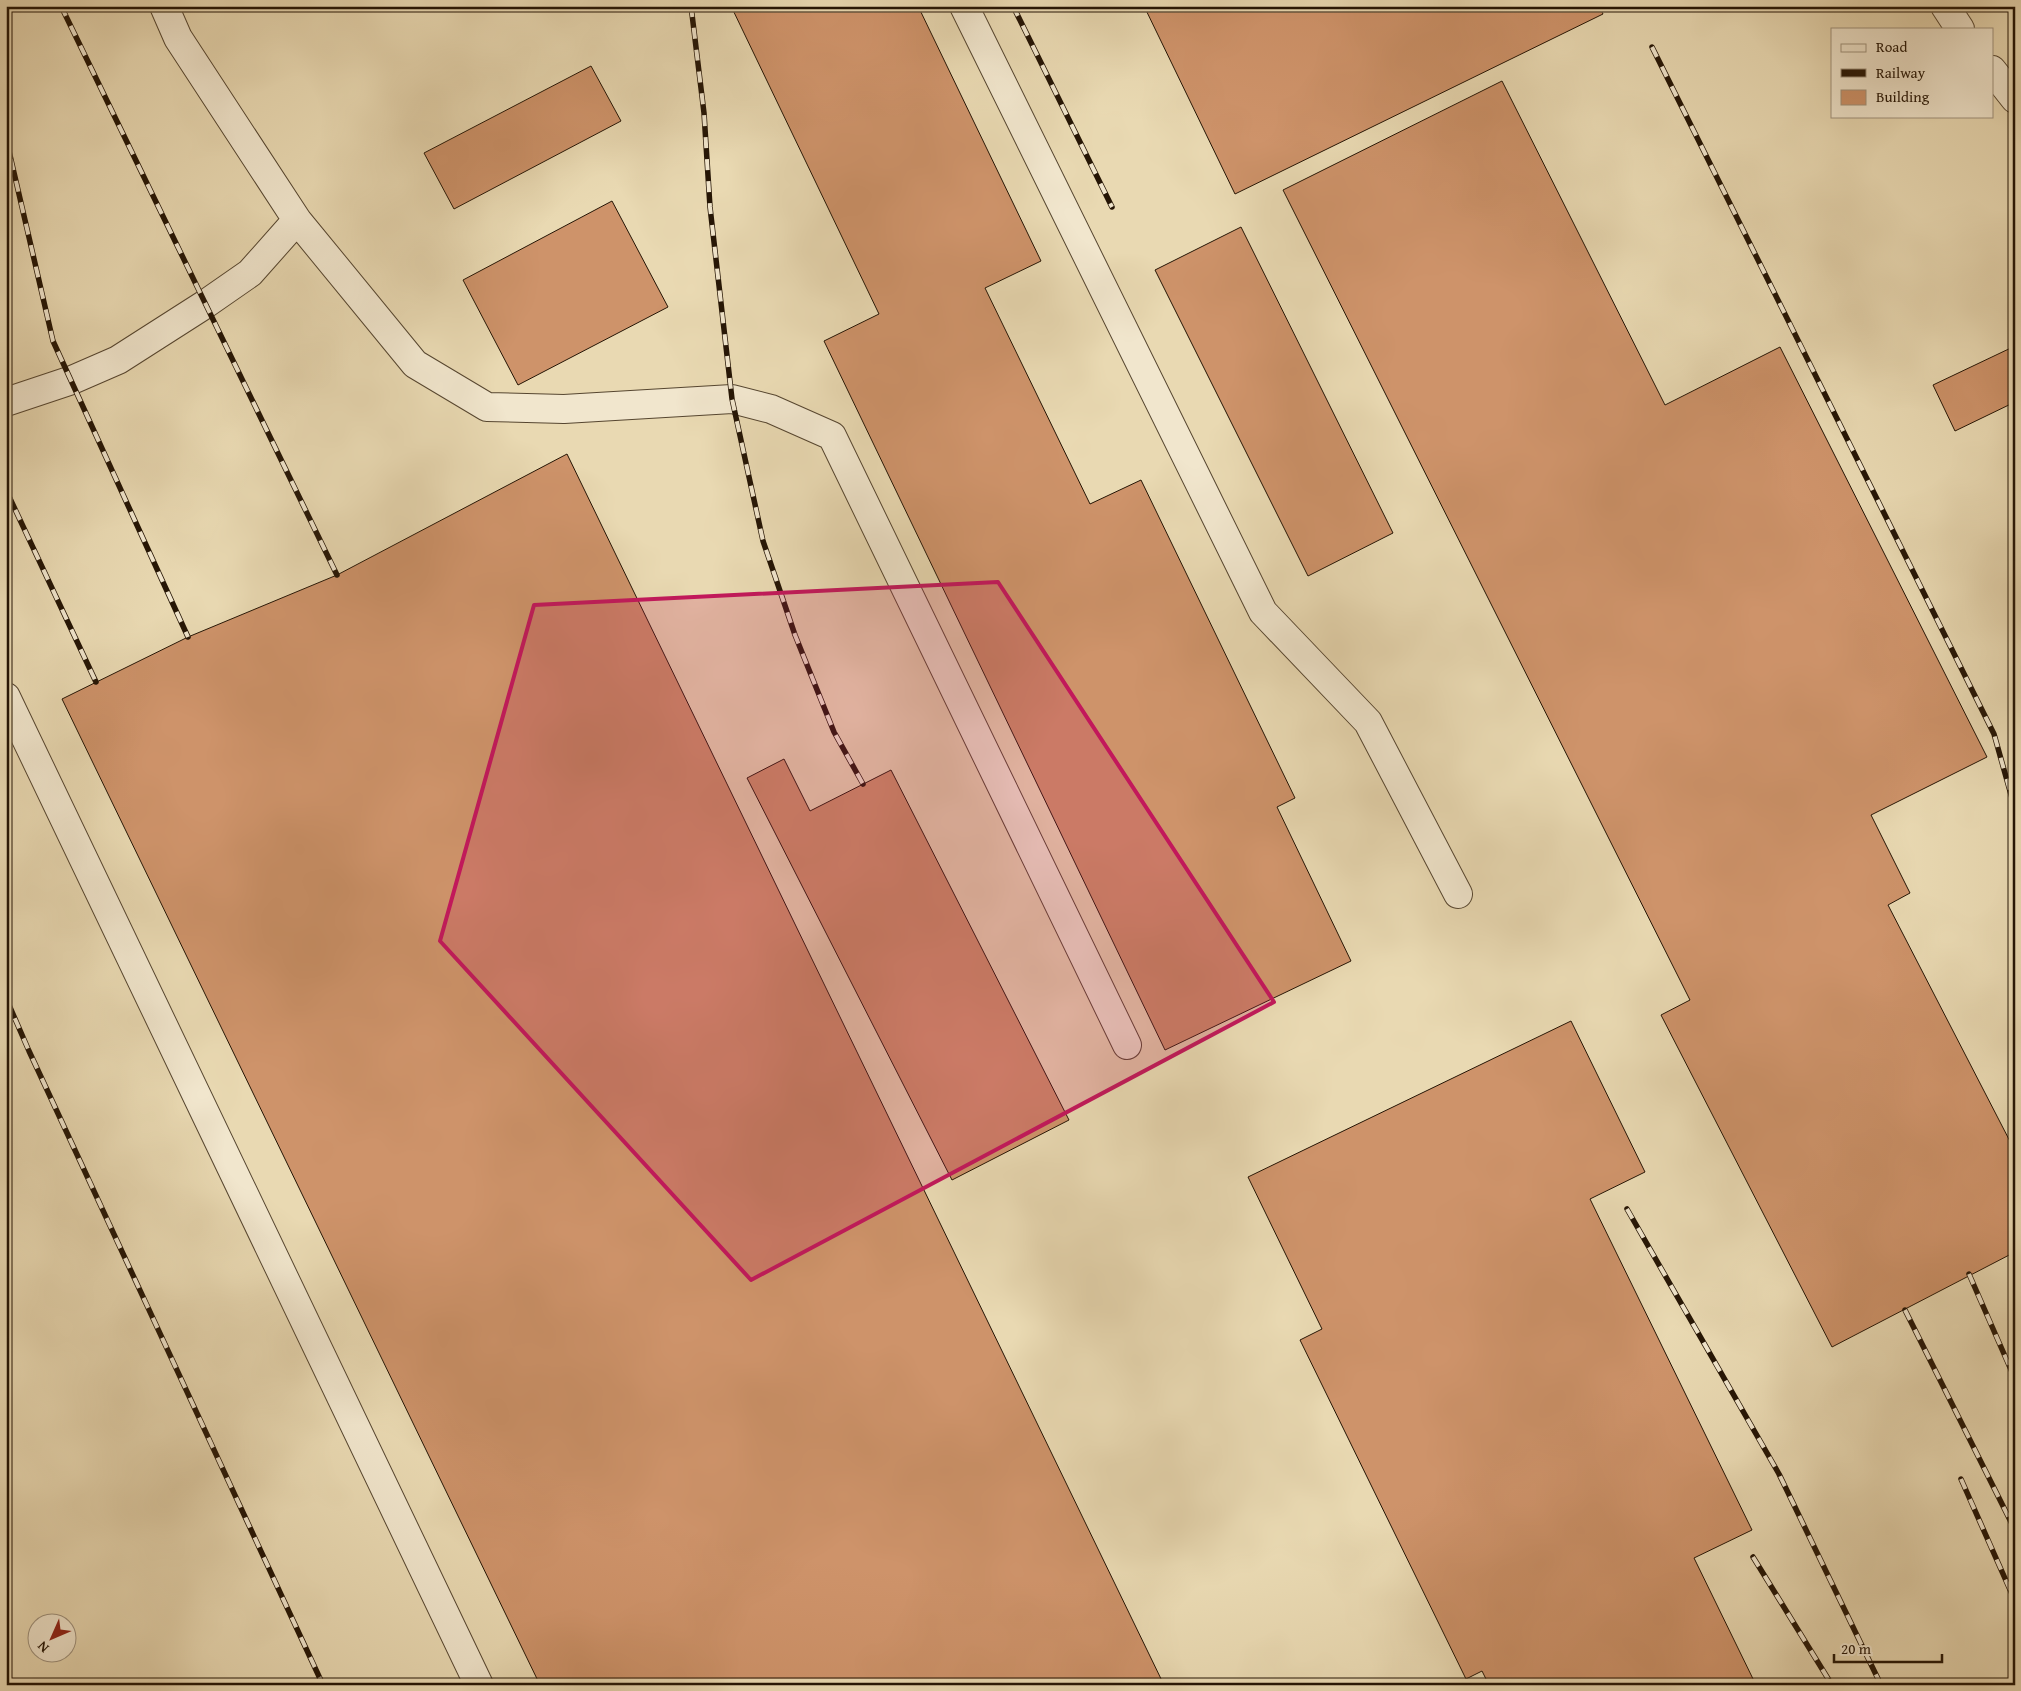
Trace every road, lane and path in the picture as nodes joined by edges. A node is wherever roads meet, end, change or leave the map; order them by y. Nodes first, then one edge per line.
1 (164, 6) edge
2 (964, 6) edge
3 (1945, 6) edge
4 (1959, 28) edge
5 (1994, 73) edge
6 (2015, 99) edge
7 (297, 220) junction
8 (6, 402) edge
9 (6, 697) edge
10 (1458, 894) dead end
11 (1127, 1045) dead end
12 (479, 1685) edge

1 - 7 street
2 - 10 street
3 - 4 street
5 - 6 street
7 - 8 street
7 - 11 street
9 - 12 street

